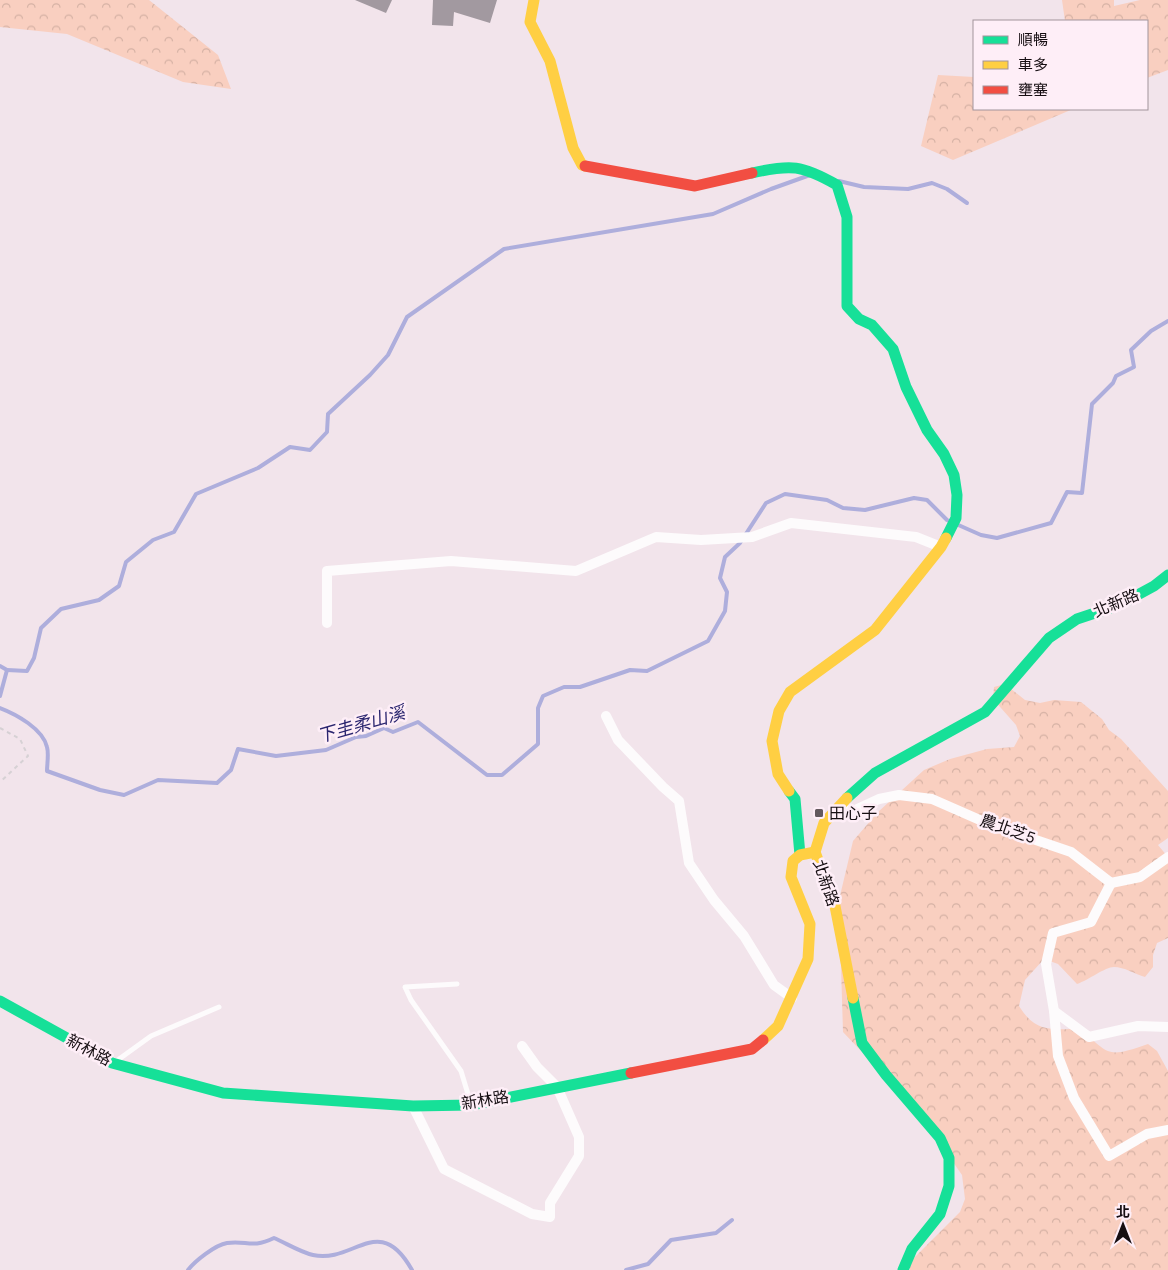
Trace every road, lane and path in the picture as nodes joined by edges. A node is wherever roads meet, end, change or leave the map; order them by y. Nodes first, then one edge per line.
1 (534, 0) edge
2 (941, 547) junction
3 (1168, 575) edge
4 (327, 622) dead end
5 (606, 716) dead end
6 (0, 728) edge
7 (0, 782) edge
8 (835, 809) junction
9 (815, 852) junction
10 (800, 855) junction
11 (1168, 857) edge
12 (1111, 883) junction
13 (458, 984) dead end
14 (792, 998) junction
15 (0, 1001) edge
16 (219, 1007) dead end
17 (1054, 1011) junction
18 (1168, 1027) edge
19 (522, 1046) dead end
20 (112, 1064) junction
21 (557, 1087) junction
22 (471, 1105) junction
23 (413, 1106) junction
24 (1168, 1130) edge
25 (903, 1270) edge

1 - 2 street
2 - 4 street
2 - 10 street
3 - 8 street, 北新路
5 - 14 street
6 - 7 path
8 - 9 street, 北新路
8 - 12 street, 農北芝5
9 - 10 street
9 - 25 street, 北新路
10 - 14 street, 新林路
11 - 12 street
12 - 17 street
13 - 22 lane
14 - 21 street, 新林路
15 - 20 street, 新林路
16 - 20 lane
17 - 18 street
17 - 24 street
19 - 21 street
20 - 23 street, 新林路
21 - 22 street, 新林路
21 - 23 street
22 - 23 street, 新林路

